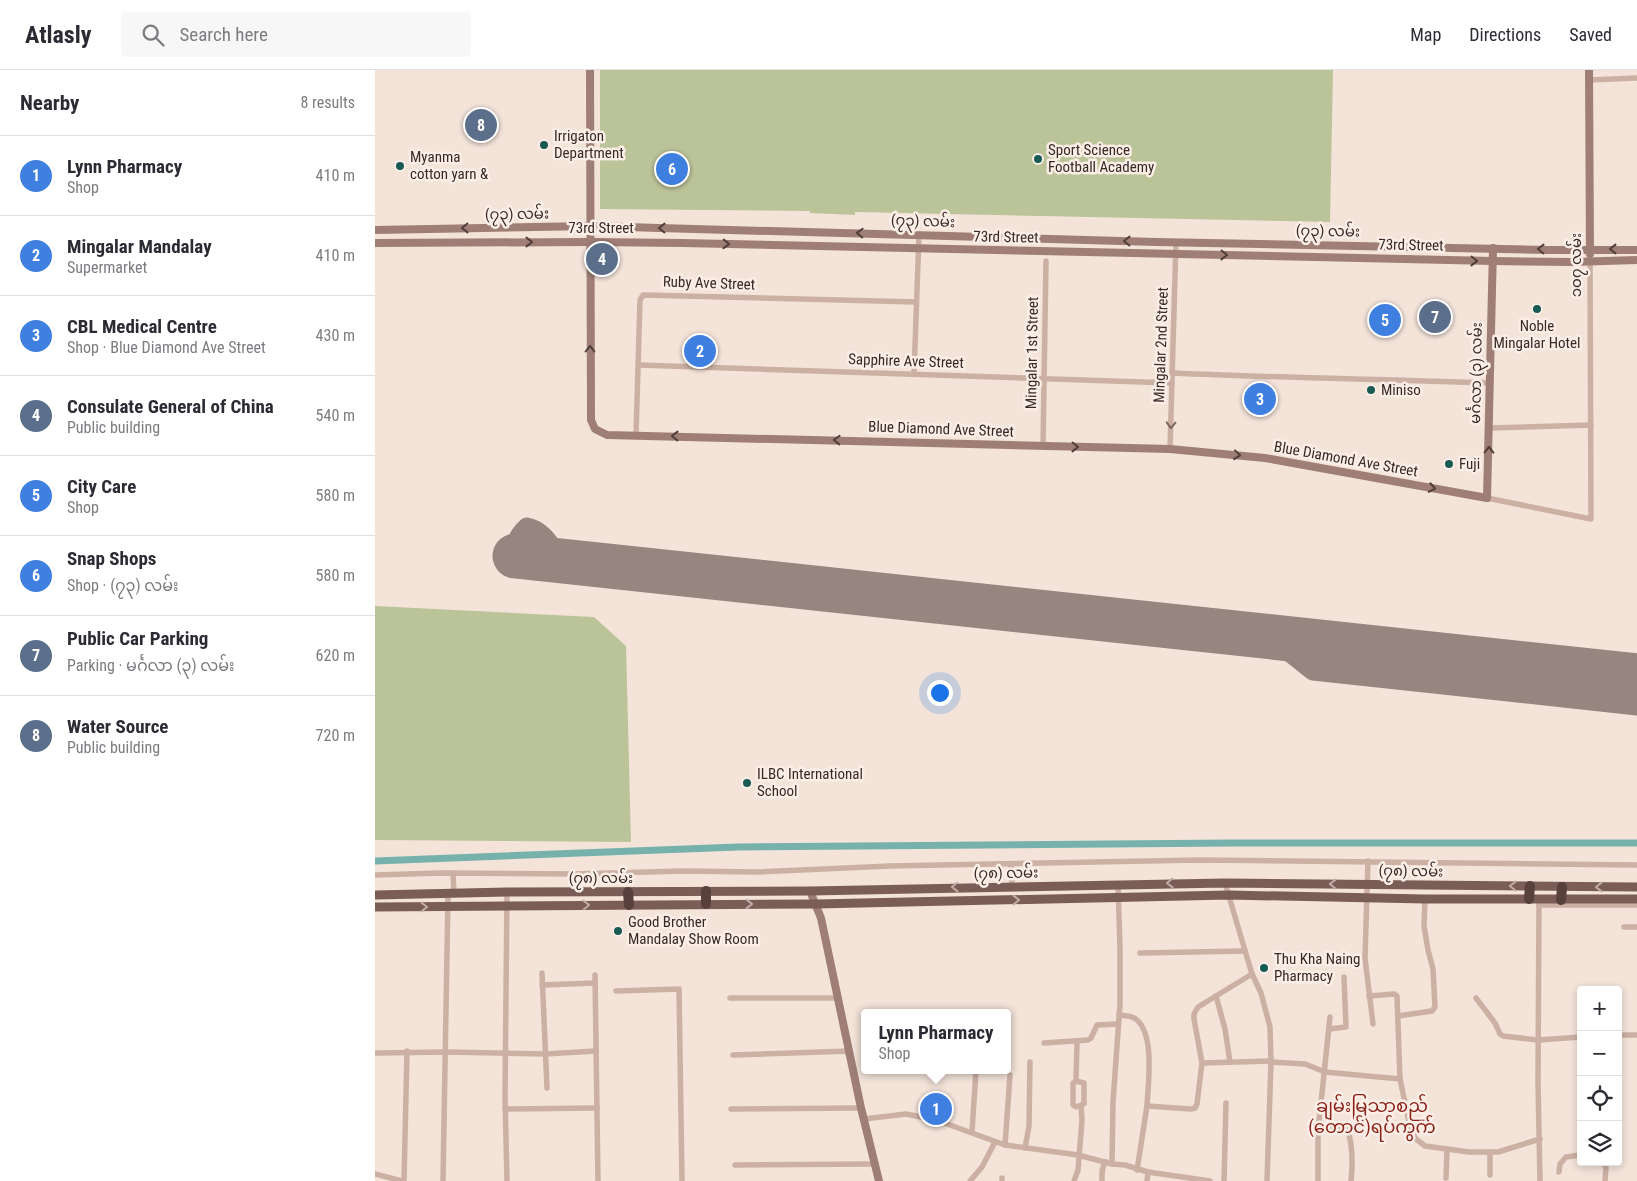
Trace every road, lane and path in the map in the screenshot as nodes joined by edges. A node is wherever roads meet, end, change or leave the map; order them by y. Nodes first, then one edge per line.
1 (590, 70) edge
2 (1589, 70) edge
3 (1637, 78) edge
4 (1589, 80) junction
5 (591, 226) junction
6 (683, 228) junction
7 (375, 230) edge
8 (919, 235) junction
9 (590, 242) junction
10 (1176, 242) junction
11 (375, 243) edge
12 (682, 243) junction
13 (1493, 248) junction
14 (918, 249) junction
15 (1590, 249) junction
16 (1637, 250) edge
17 (1175, 254) junction
18 (1637, 260) edge
19 (1046, 261) dead end
20 (1493, 261) junction
21 (1590, 261) junction
22 (916, 302) junction
23 (639, 365) junction
24 (1173, 373) junction
25 (914, 374) junction
26 (1043, 378) junction
27 (1172, 383) junction
28 (1490, 383) junction
29 (1591, 425) junction
30 (1489, 428) junction
31 (636, 435) junction
32 (1043, 446) junction
33 (1170, 449) junction
34 (1487, 498) junction
35 (1369, 861) junction
36 (1011, 864) junction
37 (1637, 866) edge
38 (453, 873) junction
39 (375, 875) edge
40 (1225, 883) junction
41 (1118, 884) junction
42 (1367, 885) junction
43 (1012, 886) junction
44 (1530, 886) junction
45 (1562, 887) junction
46 (1637, 887) edge
47 (705, 891) junction
48 (810, 891) junction
49 (507, 892) junction
50 (628, 892) junction
51 (451, 894) junction
52 (375, 895) edge
53 (1229, 896) junction
54 (1118, 898) junction
55 (1367, 898) junction
56 (1425, 899) junction
57 (1637, 899) edge
58 (1561, 900) junction
59 (1536, 901) junction
60 (706, 904) junction
61 (816, 904) junction
62 (629, 905) junction
63 (1637, 905) edge
64 (507, 906) junction
65 (375, 907) edge
66 (448, 907) junction
67 (1624, 928) dead end
68 (1637, 928) edge
69 (1245, 951) junction
70 (1140, 954) dead end
71 (542, 973) dead end
72 (1252, 974) junction
73 (595, 975) dead end
74 (1344, 978) dead end
75 (595, 983) junction
76 (542, 985) junction
77 (616, 991) dead end
78 (1216, 996) junction
79 (1369, 996) junction
80 (730, 998) dead end
81 (839, 998) junction
82 (1476, 998) dead end
83 (1119, 1015) junction
84 (1398, 1016) junction
85 (1330, 1017) dead end
86 (1118, 1024) junction
87 (1373, 1024) dead end
88 (1329, 1029) junction
89 (1622, 1035) edge
90 (1637, 1035) edge
91 (1577, 1037) edge
92 (1538, 1040) junction
93 (1077, 1041) junction
94 (1044, 1043) dead end
95 (850, 1050) junction
96 (407, 1051) junction
97 (596, 1051) junction
98 (446, 1052) junction
99 (375, 1053) edge
100 (505, 1054) junction
101 (545, 1054) junction
102 (733, 1055) dead end
103 (1030, 1062) dead end
104 (1230, 1062) junction
105 (1271, 1062) junction
106 (1202, 1063) junction
107 (1325, 1072) junction
108 (976, 1074) edge
109 (1010, 1075) dead end
110 (1400, 1079) junction
111 (1076, 1081) junction
112 (547, 1088) dead end
113 (1226, 1103) dead end
114 (1081, 1106) junction
115 (1147, 1106) junction
116 (597, 1108) junction
117 (861, 1108) junction
118 (505, 1109) junction
119 (731, 1109) dead end
120 (864, 1119) junction
121 (1332, 1128) dead end
122 (972, 1132) junction
123 (1540, 1139) junction
124 (995, 1142) junction
125 (1005, 1145) junction
126 (1025, 1148) junction
127 (1447, 1150) junction
128 (1490, 1152) junction
129 (1079, 1155) junction
130 (1577, 1156) edge
131 (1109, 1163) junction
132 (875, 1164) junction
133 (735, 1165) dead end
134 (1605, 1166) edge
135 (1137, 1170) junction
136 (1148, 1172) junction
137 (1559, 1172) dead end
138 (375, 1174) edge
139 (1490, 1175) dead end
140 (1446, 1178) dead end
141 (1182, 1179) edge
142 (403, 1181) edge
143 (443, 1181) edge
144 (507, 1181) edge
145 (598, 1181) edge
146 (682, 1181) edge
147 (879, 1181) edge
148 (970, 1181) edge
149 (1075, 1181) edge
150 (1102, 1181) edge
151 (1147, 1181) edge
152 (1210, 1181) edge
153 (1224, 1181) edge
154 (1267, 1181) edge
155 (1318, 1181) edge
156 (1351, 1181) edge
157 (1540, 1181) edge
158 (1605, 1181) edge

1 - 5 main road, Blue Diamond Ave Street
2 - 4 main road, ၁၀၇ လမ်း
3 - 4 street
4 - 15 main road, ၁၀၇ လမ်း
6 -> 5 main road, (၇၃) လမ်း
5 -> 7 main road, (၇၃) လမ်း
5 - 9 main road, Blue Diamond Ave Street
8 -> 6 main road, (၇၃) လမ်း
6 - 12 main road
10 -> 8 main road, (၇၃) လမ်း
8 - 14 street
11 -> 9 main road, 73rd Street
9 - 12 main road, 73rd Street
31 -> 9 main road, Blue Diamond Ave Street
10 - 13 main road, (၇၃) လမ်း
10 - 17 street, Mingalar 2nd Street
12 -> 14 main road, 73rd Street
15 -> 13 main road, (၇၃) လမ်း
13 - 20 main road, မင်္ဂလာ (၃) လမ်း
14 - 17 main road, 73rd Street
14 - 22 street
16 -> 15 main road
15 - 21 main road, ၁၀၇ လမ်း
17 -> 20 main road, 73rd Street
17 - 24 street, Mingalar 2nd Street
18 - 21 main road, 73rd Street
19 - 26 street, Mingalar 1st Street
20 - 21 main road, 73rd Street
20 - 28 main road, မင်္ဂလာ (၃) လမ်း
21 - 29 street, ၁၀၇ လမ်း
22 - 23 street, Ruby Ave Street
22 - 25 street
23 - 25 street, Sapphire Ave Street
23 - 31 street, Ruby Ave Street
24 - 27 street, Mingalar 2nd Street
24 - 28 street
25 - 26 street, Sapphire Ave Street
26 - 27 street, Sapphire Ave Street
26 - 32 street, Mingalar 1st Street
27 -> 33 street, Mingalar 2nd Street
28 - 30 main road, မင်္ဂလာ (၃) လမ်း
29 - 30 street
29 - 34 street, ၁၀၇ လမ်း
34 -> 30 main road, မင်္ဂလာ (၃) လမ်း
32 -> 31 main road, Blue Diamond Ave Street
32 -> 33 main road, Blue Diamond Ave Street
33 -> 34 main road, Blue Diamond Ave Street
35 - 36 street
35 - 37 street
35 - 42 street
36 - 38 street
36 - 43 street
38 - 39 street
38 - 51 street
40 -> 41 main road, (၇၈) လမ်း
42 -> 40 main road, (၇၈) လမ်း
40 - 53 street
41 - 43 main road, (၇၈) လမ်း
41 - 54 street
44 -> 42 main road, (၇၈) လမ်း
42 - 55 street
43 -> 48 main road, (၇၈) လမ်း
44 - 45 main road, (၇၈) လမ်း
44 - 59 highway
46 -> 45 main road, (၇၈) လမ်း
45 - 58 highway
47 - 48 main road, (၇၈) လမ်း
47 - 50 main road, (၇၈) လမ်း
47 - 60 highway
48 - 61 main road
49 - 50 main road, (၇၈) လမ်း
49 - 51 main road, (၇၈) လမ်း
49 - 64 street
50 - 62 highway
51 - 52 main road, (၇၈) လမ်း
51 - 66 street
53 - 54 main road, (၇၈) လမ်း
53 - 55 main road, (၇၈) လမ်း
53 - 69 street
61 -> 54 main road, (၇၈) လမ်း
54 - 83 street
55 - 56 main road, (၇၈) လမ်း
55 - 79 street
56 - 59 main road, (၇၈) လမ်း
56 - 84 street
57 - 58 main road, (၇၈) လမ်း
58 - 59 main road, (၇၈) လမ်း
59 - 63 street
59 - 92 street
60 -> 61 main road, (၇၈) လမ်း
60 - 62 main road, (၇၈) လမ်း
61 - 81 main road
64 -> 62 main road, (၇၈) လမ်း
64 - 66 main road, (၇၈) လမ်း
64 - 100 street
65 -> 66 main road, (၇၈) လမ်း
66 - 98 street
67 - 68 street
69 - 70 street
69 - 72 street
71 - 76 street
72 - 78 street
72 - 105 street
73 - 75 street
74 - 88 street
75 - 76 street
75 - 97 street
76 - 101 street
77 - 146 street
78 - 104 street
78 - 106 street
79 - 84 street
79 - 87 street
80 - 81 street
81 - 95 main road
82 - 92 street
83 - 86 street
83 - 115 street
84 - 110 street
85 - 88 street
86 - 93 street
86 - 131 street
88 - 107 street
89 - 90 street
91 - 92 street
92 - 123 street
93 - 94 street
93 - 111 street
95 - 102 street
95 - 117 main road
96 - 98 street
96 - 99 street
96 - 142 street
97 - 101 street
97 - 116 street
98 - 100 street
98 - 143 street
100 - 101 street
100 - 118 street
101 - 112 street
103 - 126 street
104 - 105 street
104 - 106 street
105 - 107 street
105 - 154 street
106 - 115 street
107 - 110 street
107 - 155 street
108 - 122 street
109 - 125 street
110 - 127 street
111 - 114 street
111 - 114 street
113 - 153 street
114 - 129 street
115 - 135 street
116 - 118 street
116 - 145 street
117 - 119 street
117 - 120 main road
118 - 144 street
120 - 122 street
120 - 132 main road
121 - 156 street
122 - 124 street
123 - 128 street
123 - 157 street
124 - 125 street
124 - 148 street
125 - 126 street
126 - 129 street
127 - 128 street
127 - 140 street
128 - 139 street
129 - 131 street
129 - 149 street
130 - 137 street
131 - 135 street
131 - 150 street
132 - 133 street
132 - 147 main road
134 - 158 street
135 - 136 street
136 - 141 street
136 - 151 street
138 - 142 street
141 - 152 street

